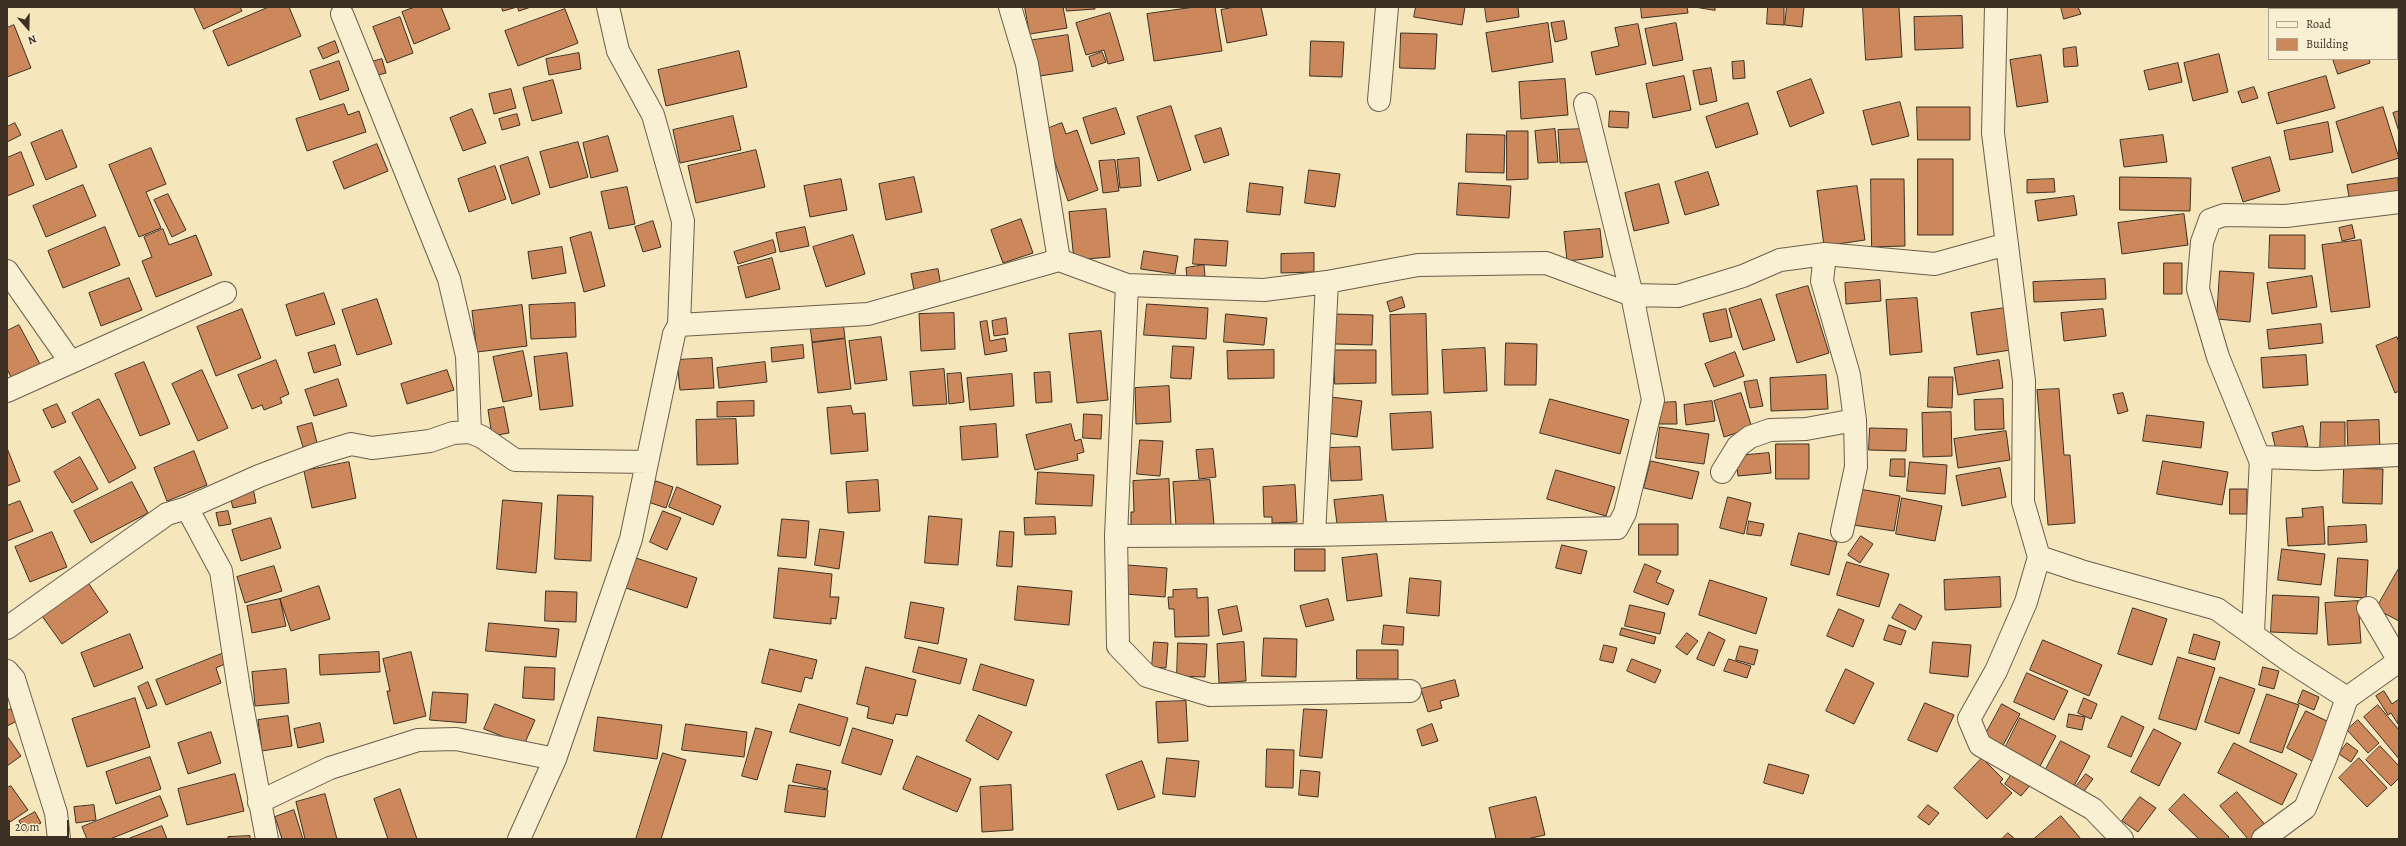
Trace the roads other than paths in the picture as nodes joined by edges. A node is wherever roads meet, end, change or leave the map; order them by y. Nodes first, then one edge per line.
1 (608, 7) edge
2 (1010, 7) edge
3 (1387, 7) edge
4 (1996, 7) edge
5 (346, 9) edge
6 (1379, 100) dead end
7 (1585, 104) dead end
8 (2399, 202) edge
9 (2007, 244) junction
10 (1825, 254) junction
11 (1059, 260) junction
12 (7, 271) edge
13 (1327, 282) junction
14 (1127, 285) junction
15 (225, 293) dead end
16 (1632, 295) junction
17 (679, 326) junction
18 (70, 361) junction
19 (7, 391) edge
20 (1855, 420) junction
21 (470, 432) junction
22 (2399, 455) edge
23 (2260, 460) junction
24 (647, 462) junction
25 (1722, 472) dead end
26 (187, 508) junction
27 (1842, 531) dead end
28 (1314, 535) junction
29 (1116, 536) junction
30 (2039, 557) junction
31 (2368, 608) dead end
32 (7, 628) edge
33 (2253, 633) junction
34 (2399, 661) edge
35 (9, 678) edge
36 (1410, 691) dead end
37 (2347, 698) junction
38 (555, 759) junction
39 (259, 802) junction
40 (59, 839) edge
41 (267, 839) edge
42 (519, 839) edge
43 (2122, 839) edge
44 (2263, 839) edge

1 - 17 street
2 - 11 street
3 - 6 street
4 - 9 street
5 - 21 street
7 - 16 street
8 - 23 street
9 - 10 street
9 - 30 street
10 - 16 street
10 - 20 street
11 - 14 street
11 - 17 street
12 - 18 street
13 - 14 street
13 - 16 street
13 - 28 street
14 - 29 street
15 - 18 street
16 - 28 street
17 - 24 street
18 - 19 street
20 - 25 street
20 - 27 street
21 - 24 street
21 - 26 street
22 - 23 street
23 - 33 street
24 - 38 street
26 - 32 street
26 - 39 street
28 - 29 street
29 - 36 street
30 - 33 street
30 - 43 street
31 - 34 street
33 - 37 street
34 - 37 street
35 - 40 street
37 - 44 street
38 - 39 street
38 - 42 street
39 - 41 street

